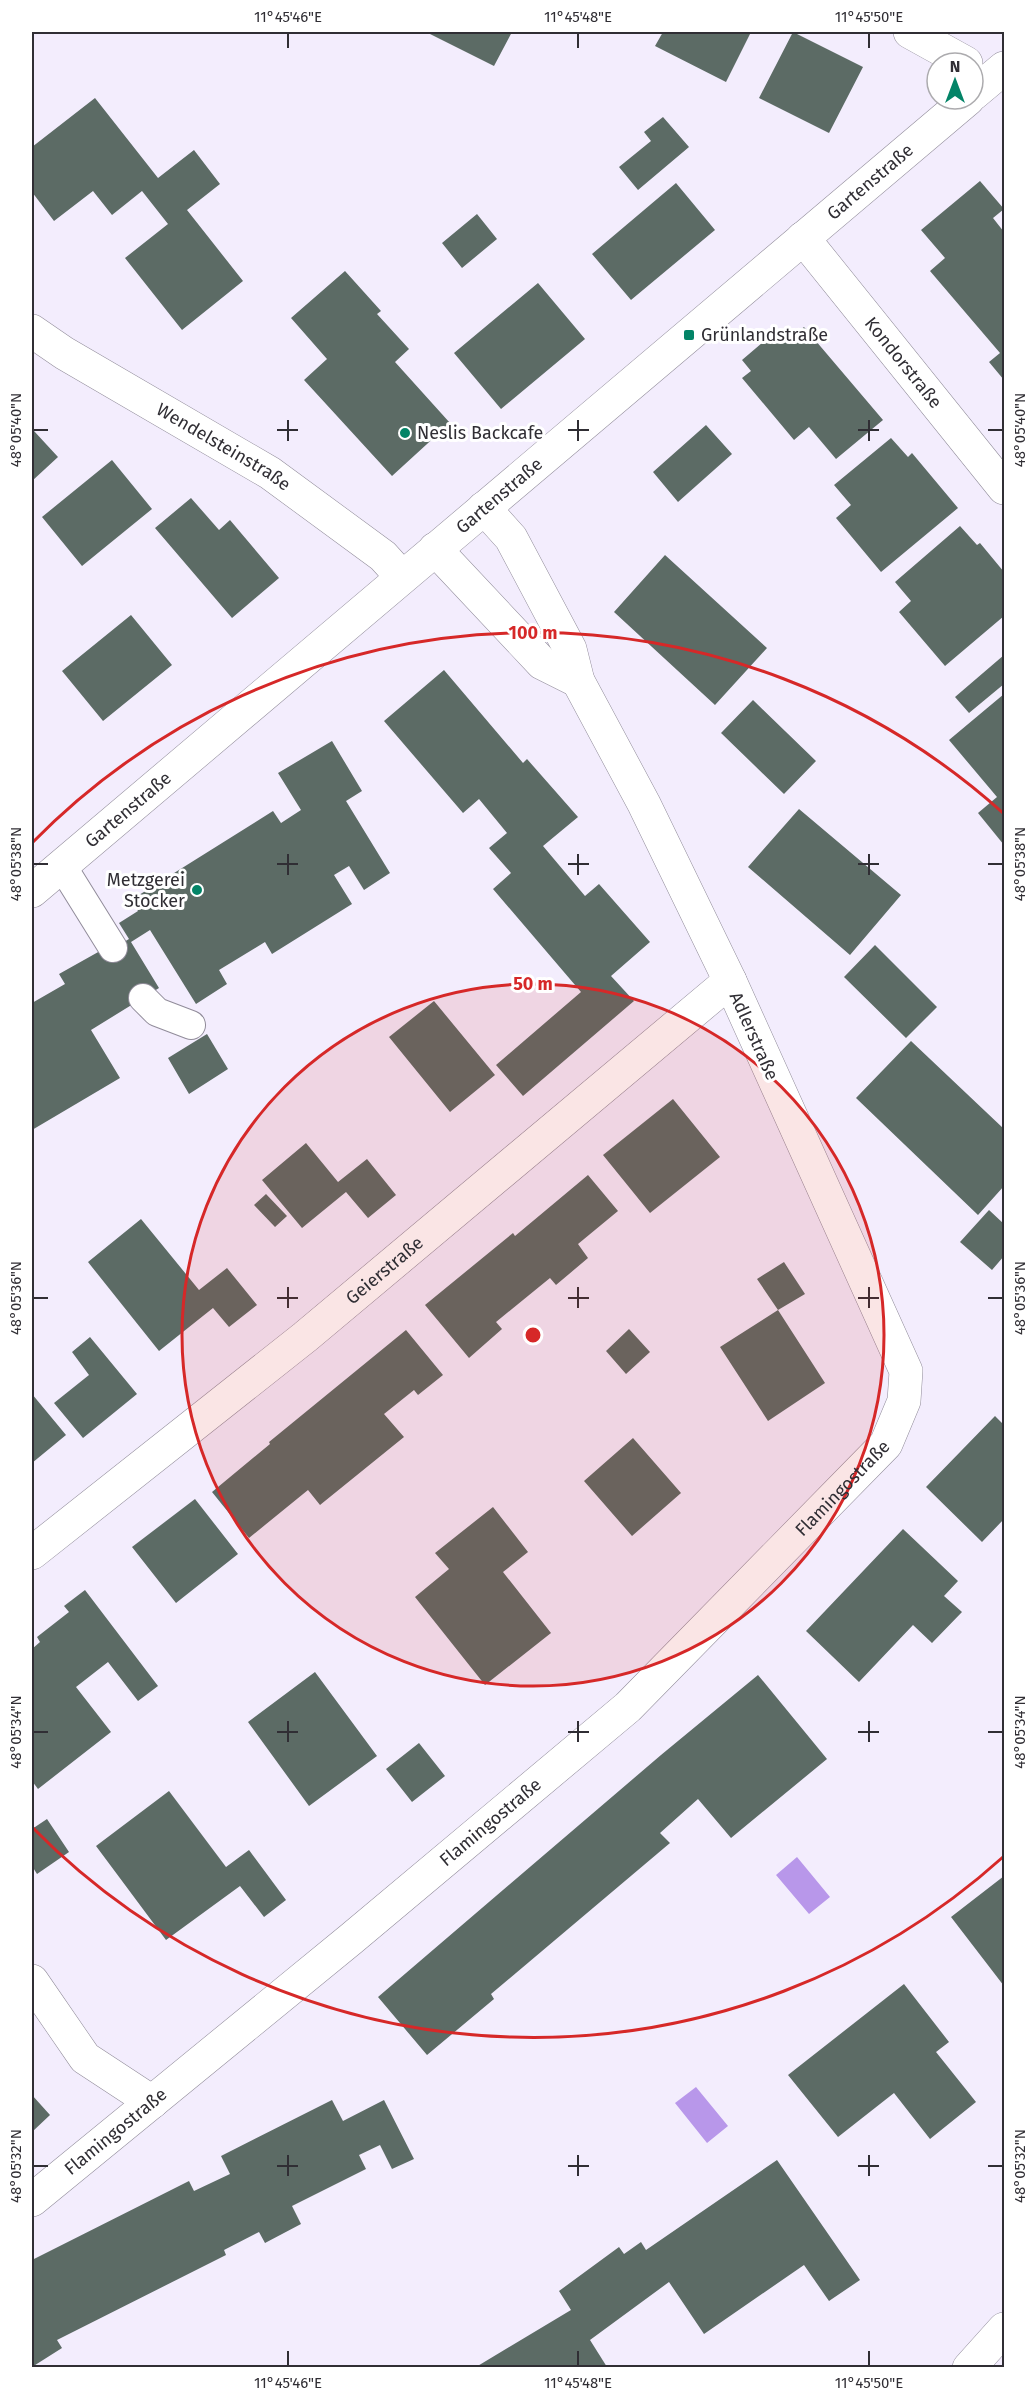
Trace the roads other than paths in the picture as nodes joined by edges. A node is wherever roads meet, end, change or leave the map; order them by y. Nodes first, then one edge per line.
1 (910, 32) edge
2 (937, 51) edge
3 (944, 111) edge
4 (803, 238) junction
5 (32, 331) edge
6 (1005, 488) edge
7 (484, 508) junction
8 (435, 549) junction
9 (402, 577) junction
10 (578, 681) junction
11 (62, 866) junction
12 (32, 891) edge
13 (113, 948) dead end
14 (730, 981) junction
15 (143, 998) dead end
16 (191, 1025) dead end
17 (904, 1401) joint
18 (32, 1553) edge
19 (32, 1981) edge
20 (152, 2102) junction
21 (32, 2200) edge
22 (1005, 2329) edge
23 (969, 2367) edge

1 - 2 street
3 - 4 street, Gartenstraße
4 - 6 street, Kondorstraße
4 - 7 street, Gartenstraße
5 - 9 street, Wendelsteinstraße
7 - 8 street, Gartenstraße
7 - 10 street, Adlerstraße
8 - 9 street, Gartenstraße
8 - 10 street
9 - 11 street, Gartenstraße
10 - 14 street, Adlerstraße
11 - 12 street, Gartenstraße
11 - 13 lane
14 - 17 street, Adlerstraße
14 - 18 street, Geierstraße
15 - 16 lane
17 - 20 street, Flamingostraße
19 - 20 street
20 - 21 street, Flamingostraße
22 - 23 street

